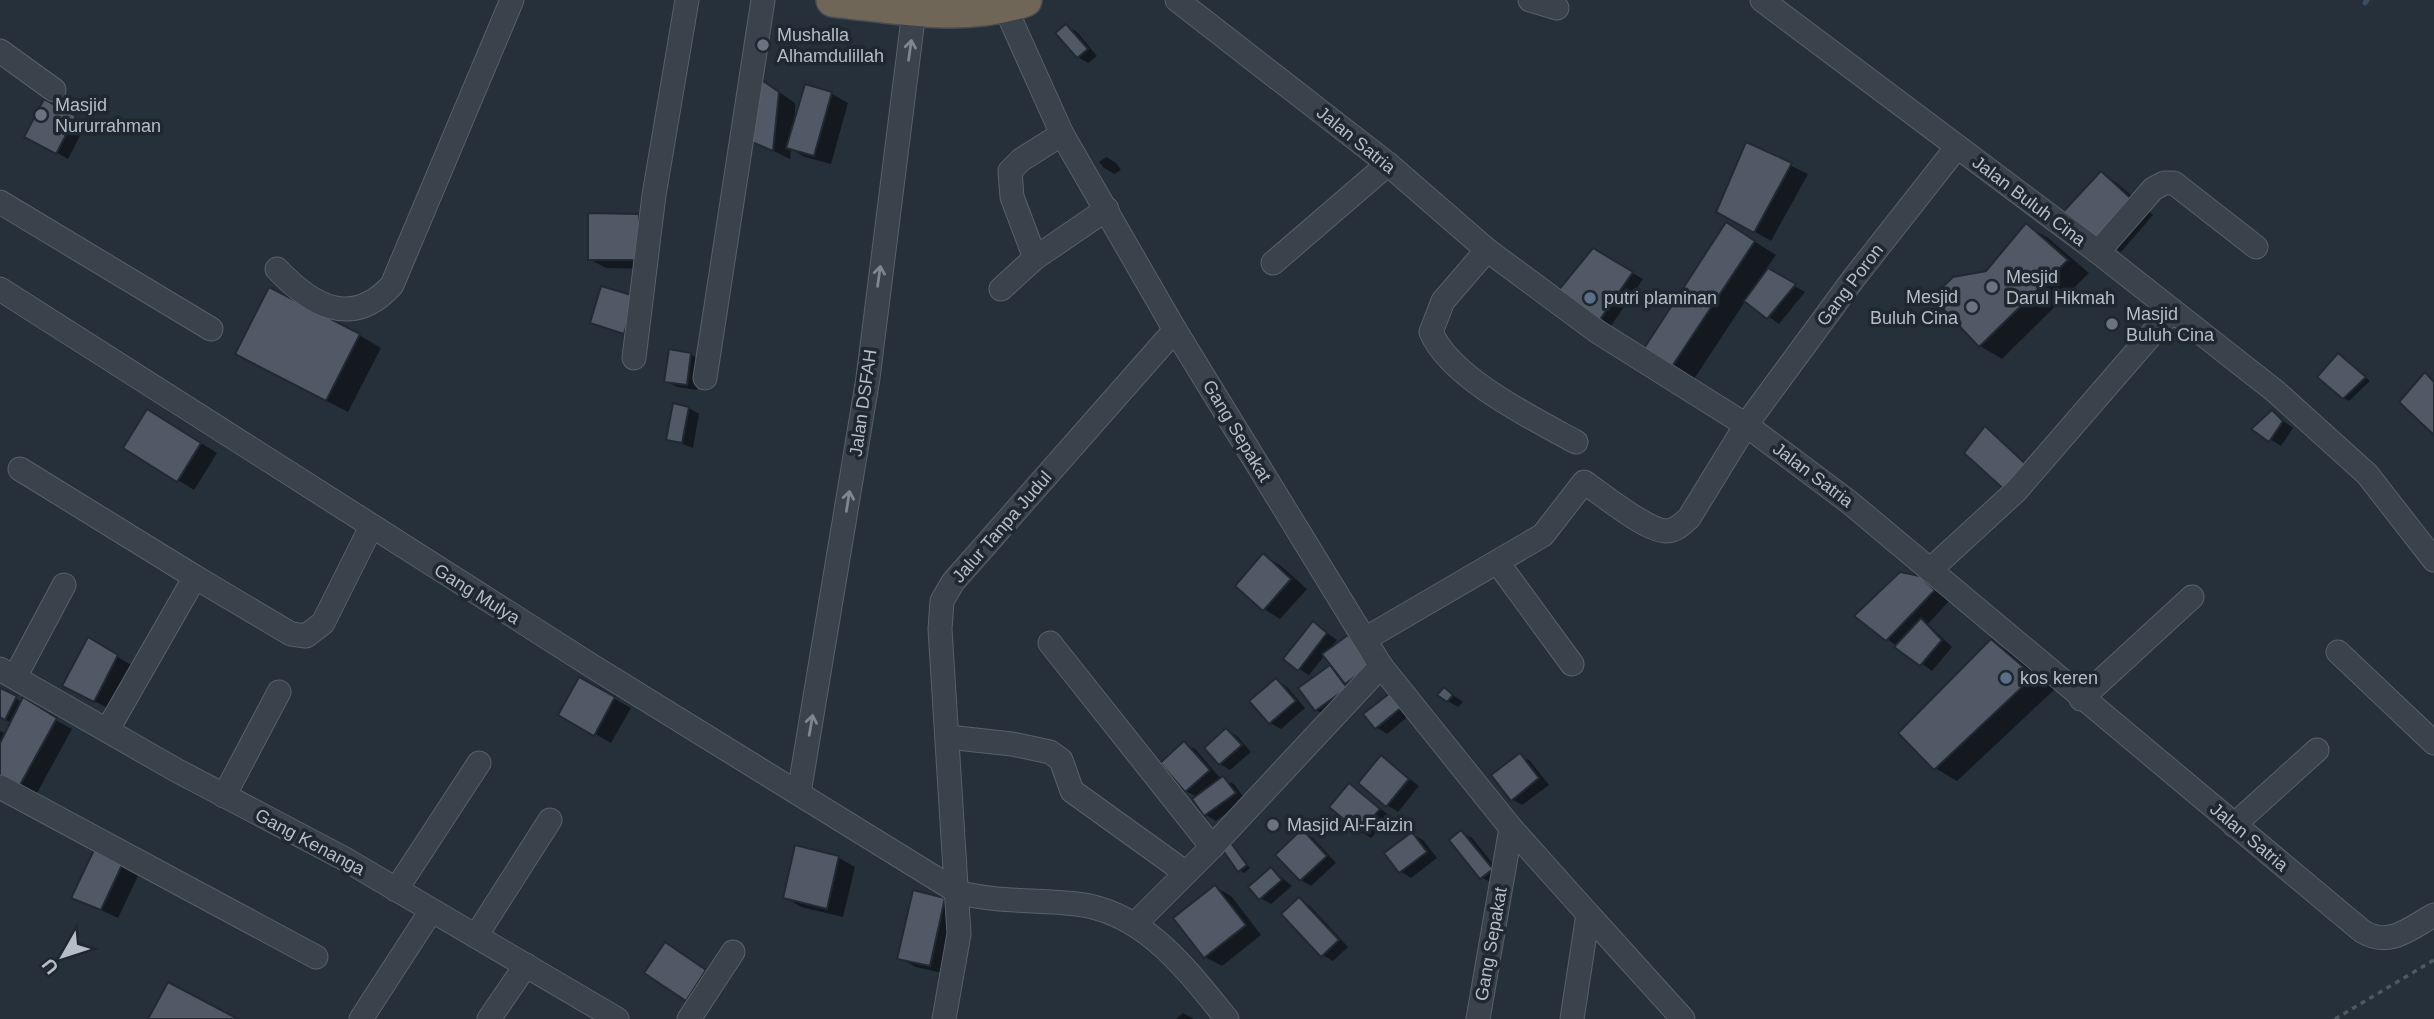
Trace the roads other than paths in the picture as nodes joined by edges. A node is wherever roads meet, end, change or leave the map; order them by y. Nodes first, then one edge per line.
1 (512, 0) edge
2 (687, 0) edge
3 (763, 0) edge
4 (833, 0) edge
5 (1177, 0) edge
6 (1530, 0) edge
7 (1762, 0) edge
8 (1015, 3) edge
9 (1557, 8) dead end
10 (914, 11) junction
11 (0, 51) edge
12 (54, 90) dead end
13 (1062, 134) junction
14 (1957, 147) junction
15 (1388, 164) junction
16 (0, 202) edge
17 (1107, 209) junction
18 (2256, 247) dead end
19 (1487, 250) junction
20 (2098, 252) junction
21 (1035, 258) junction
22 (1273, 263) dead end
23 (277, 269) dead end
24 (0, 289) edge
25 (1001, 289) dead end
26 (2171, 312) junction
27 (211, 329) dead end
28 (1175, 330) junction
29 (634, 358) dead end
30 (705, 378) dead end
31 (1746, 425) junction
32 (1576, 442) dead end
33 (20, 469) dead end
34 (371, 527) junction
35 (2434, 560) edge
36 (1498, 563) junction
37 (1930, 570) junction
38 (195, 578) junction
39 (64, 584) dead end
40 (2192, 597) dead end
41 (1365, 639) junction
42 (1050, 643) dead end
43 (2338, 652) dead end
44 (1572, 664) dead end
45 (1381, 666) junction
46 (7, 673) edge
47 (279, 692) dead end
48 (2081, 699) junction
49 (108, 729) junction
50 (948, 737) junction
51 (2434, 743) edge
52 (2317, 750) dead end
53 (479, 763) dead end
54 (0, 787) edge
55 (799, 793) junction
56 (224, 796) junction
57 (550, 820) dead end
58 (2234, 825) junction
59 (1511, 828) junction
60 (1212, 847) junction
61 (1186, 873) junction
62 (396, 890) junction
63 (958, 892) junction
64 (431, 911) junction
65 (1588, 914) junction
66 (2434, 915) edge
67 (1135, 924) junction
68 (476, 936) junction
69 (733, 952) dead end
70 (316, 957) dead end
71 (526, 965) junction
72 (1574, 1018) edge
73 (361, 1019) edge
74 (489, 1019) edge
75 (617, 1019) edge
76 (689, 1019) edge
77 (944, 1019) edge
78 (1227, 1019) edge
79 (1478, 1019) edge
80 (1683, 1019) edge

1 - 23 street
2 - 29 street
3 - 30 street
4 - 10 highway
5 - 15 street, Jalan Satria
6 - 9 street
7 - 14 street, Jalan Buluh Cina
8 - 10 highway
8 - 13 street, Gang Sepakat
55 -> 10 street, Jalan DSFAH
11 - 12 street
13 - 17 street, Gang Sepakat
13 - 21 street
14 - 20 street, Jalan Buluh Cina
14 - 31 street, Gang Poron
15 - 19 street, Jalan Satria
15 - 22 street
16 - 27 street
17 - 21 street
17 - 28 street, Gang Sepakat
18 - 20 street
19 - 31 street, Jalan Satria
19 - 32 street
20 - 26 street, Jalan Buluh Cina
21 - 25 street
24 - 34 street, Gang Mulya
26 - 35 street, Jalan Buluh Cina
26 - 37 street
28 - 41 street, Gang Sepakat
28 - 50 street, Jalur Tanpa Judul
31 - 36 street, Gang Poron
31 - 37 street, Jalan Satria
33 - 38 street
34 - 38 street
34 - 55 street, Gang Mulya
36 - 41 street
36 - 44 street
37 - 48 street, Jalan Satria
38 - 49 street
39 - 46 street
40 - 48 street
41 - 45 street, Gang Sepakat
42 - 60 street
43 - 51 street
45 - 59 street, Gang Sepakat
45 - 60 street
46 - 49 street, Gang Kenanga
47 - 56 street
48 - 58 street, Jalan Satria
49 - 56 street, Gang Kenanga
50 - 61 street
50 - 63 street, Jalur Tanpa Judul
52 - 58 street
53 - 62 street
54 - 70 street
55 - 63 street, Gang Mulya
56 - 62 street, Gang Kenanga
57 - 68 street
58 - 66 street, Jalan Satria
59 - 65 street, Gang Sepakat
59 - 79 street, Gang Sepakat
60 - 61 street
61 - 67 street
62 - 64 street, Gang Kenanga
63 - 67 street
63 - 77 street, Jalur Tanpa Judul
64 - 68 street, Gang Kenanga
64 - 73 street
65 - 72 street
65 - 80 street, Gang Sepakat
67 - 78 street
68 - 71 street, Gang Kenanga
69 - 76 street
71 - 74 street
71 - 75 street, Gang Kenanga

